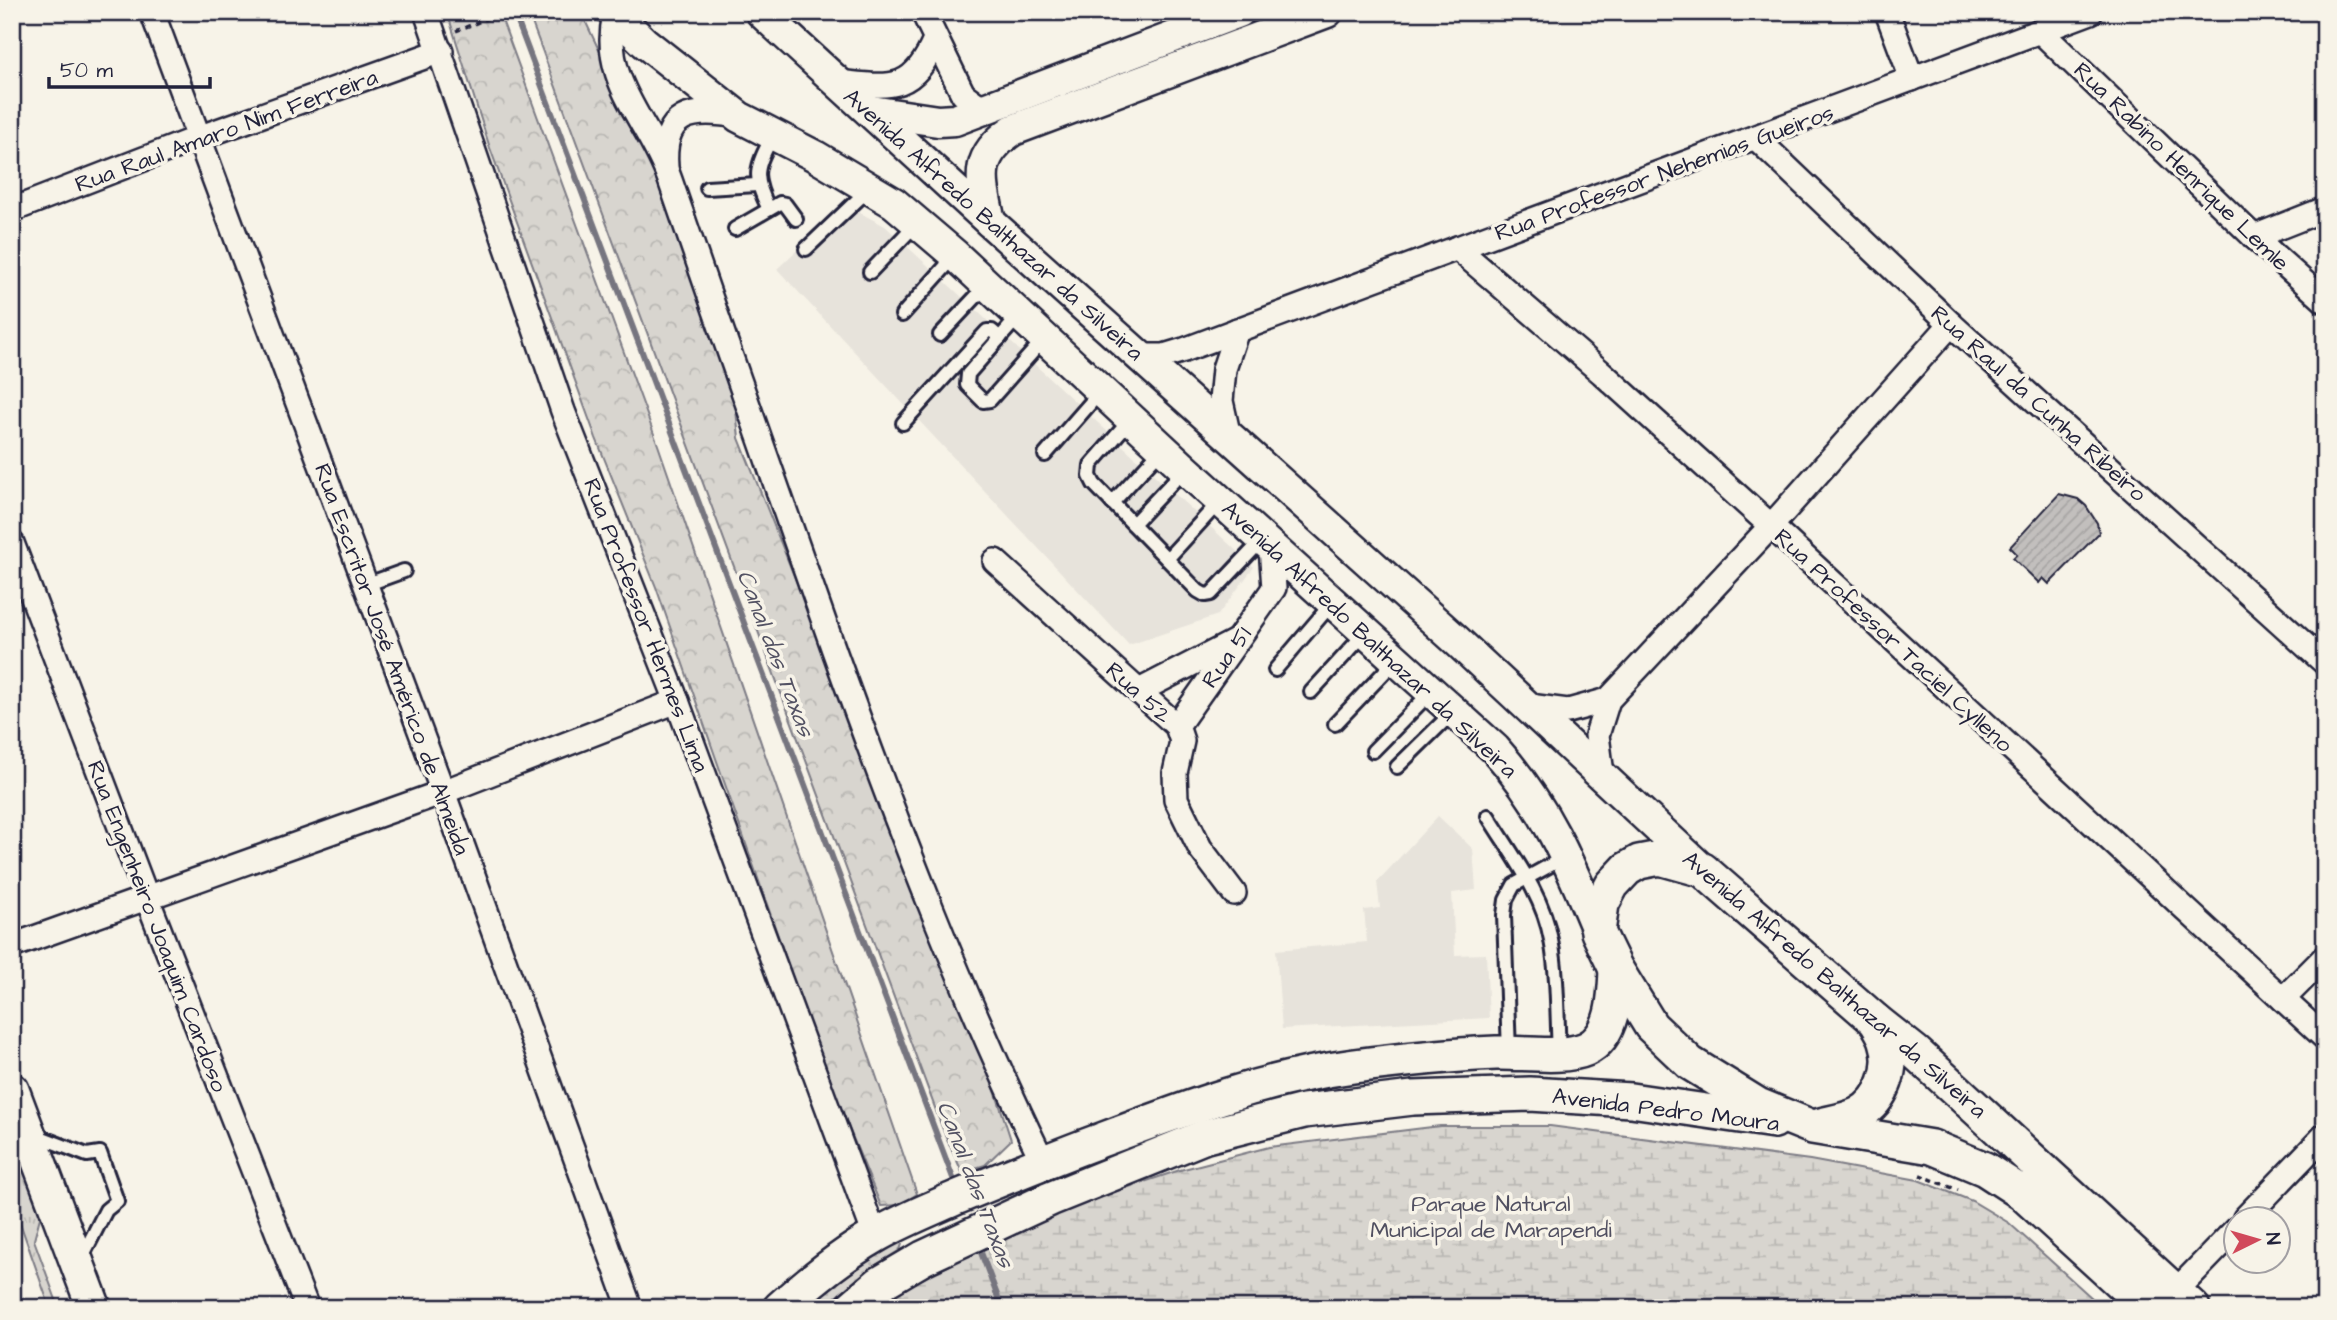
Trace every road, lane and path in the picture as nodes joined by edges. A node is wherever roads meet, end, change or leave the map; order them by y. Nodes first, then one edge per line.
1 (152, 12) edge
2 (426, 12) edge
3 (503, 12) edge
4 (761, 12) edge
5 (923, 12) edge
6 (1326, 12) edge
7 (1887, 12) edge
8 (2091, 12) edge
9 (614, 13) edge
10 (1220, 16) edge
11 (478, 22) dead end
12 (2040, 31) junction
13 (935, 40) junction
14 (441, 51) junction
15 (1222, 51) junction
16 (1912, 79) junction
17 (838, 82) junction
18 (988, 109) junction
19 (871, 111) junction
20 (739, 117) junction
21 (773, 134) junction
22 (198, 138) junction
23 (1756, 138) junction
24 (666, 167) junction
25 (757, 185) junction
26 (708, 188) dead end
27 (871, 188) junction
28 (769, 209) junction
29 (2325, 209) edge
30 (12, 210) edge
31 (796, 219) dead end
32 (990, 222) junction
33 (917, 223) junction
34 (735, 229) dead end
35 (2254, 236) junction
36 (1457, 248) junction
37 (806, 249) dead end
38 (955, 255) junction
39 (870, 272) dead end
40 (986, 286) junction
41 (2325, 301) edge
42 (902, 315) dead end
43 (1951, 324) junction
44 (1010, 327) junction
45 (1237, 330) junction
46 (940, 335) dead end
47 (1044, 339) junction
48 (1139, 356) junction
49 (1101, 391) junction
50 (1131, 419) junction
51 (903, 423) dead end
52 (1228, 436) junction
53 (1163, 448) junction
54 (1045, 455) dead end
55 (1185, 469) junction
56 (1221, 500) junction
57 (1112, 503) junction
58 (1133, 524) junction
59 (1771, 526) junction
60 (12, 543) edge
61 (1267, 543) junction
62 (1167, 559) junction
63 (995, 561) dead end
64 (404, 571) dead end
65 (365, 585) junction
66 (1274, 588) junction
67 (1325, 595) junction
68 (1366, 632) junction
69 (1238, 640) junction
70 (1396, 659) junction
71 (2325, 663) edge
72 (1275, 670) dead end
73 (1139, 691) junction
74 (1432, 691) junction
75 (1311, 692) dead end
76 (1608, 700) junction
77 (677, 701) junction
78 (1529, 706) junction
79 (1454, 712) junction
80 (1335, 724) dead end
81 (1177, 726) junction
82 (1373, 751) dead end
83 (1397, 767) dead end
84 (1602, 774) junction
85 (443, 792) junction
86 (1488, 816) dead end
87 (1567, 856) junction
88 (1703, 870) junction
89 (1526, 878) junction
90 (1234, 893) dead end
91 (147, 898) junction
92 (1598, 932) junction
93 (12, 946) edge
94 (2325, 957) edge
95 (1616, 969) junction
96 (2283, 999) junction
97 (1876, 1021) junction
98 (2325, 1038) edge
99 (1509, 1053) junction
100 (1559, 1053) junction
101 (12, 1090) edge
102 (1812, 1126) junction
103 (29, 1133) junction
104 (2325, 1135) edge
105 (1036, 1165) junction
106 (1910, 1171) dead end
107 (1961, 1191) dead end
108 (2259, 1204) edge
109 (889, 1228) junction
110 (2222, 1244) edge
111 (78, 1265) junction
112 (2172, 1302) edge
113 (94, 1308) edge
114 (307, 1308) edge
115 (630, 1308) edge
116 (780, 1308) edge
117 (851, 1308) edge

1 - 22 street, Rua Escritor José Américo de Almeida
2 - 14 street, Rua Professor Hermes Lima
3 - 11 path
4 - 17 street, Avenida Alfredo Balthazar da Silveira
5 - 13 street
6 - 15 street
7 - 16 street
8 - 12 street, Rua Professor Nehemias Gueiros
9 - 20 street, Avenida Alfredo Balthazar da Silveira
9 - 24 street
10 - 15 street
10 - 18 street
12 - 16 street, Rua Professor Nehemias Gueiros
12 - 35 street, Rua Rabino Henrique Lemle
13 - 17 street
13 - 18 street
14 - 22 street, Rua Raul Amaro Nim Ferreira
14 - 77 street, Rua Professor Hermes Lima
15 - 32 street
16 - 23 street, Rua Professor Nehemias Gueiros
17 - 19 street, Avenida Alfredo Balthazar da Silveira
18 - 19 street
19 - 32 street, Avenida Alfredo Balthazar da Silveira
20 - 21 street, Avenida Alfredo Balthazar da Silveira
20 - 24 street
21 - 25 lane
21 - 27 street, Avenida Alfredo Balthazar da Silveira
22 - 30 street, Rua Raul Amaro Nim Ferreira
22 - 65 street, Rua Escritor José Américo de Almeida
23 - 36 street, Rua Professor Nehemias Gueiros
23 - 43 street, Rua Raul da Cunha Ribeiro
24 - 105 street
25 - 26 lane
25 - 28 lane
27 - 33 street, Avenida Alfredo Balthazar da Silveira
27 - 37 lane
28 - 31 lane
28 - 34 lane
29 - 35 street
32 - 48 street, Avenida Alfredo Balthazar da Silveira
33 - 38 street, Avenida Alfredo Balthazar da Silveira
33 - 39 lane
35 - 41 street, Rua Rabino Henrique Lemle
36 - 45 street, Rua Professor Nehemias Gueiros
36 - 59 street, Rua Professor Taciel Cylleno
38 - 40 street, Avenida Alfredo Balthazar da Silveira
38 - 42 lane
40 - 44 street, Avenida Alfredo Balthazar da Silveira
40 - 46 lane
43 - 59 street
43 - 71 street, Rua Raul da Cunha Ribeiro
44 - 47 street, Avenida Alfredo Balthazar da Silveira
44 - 47 lane
44 - 51 lane
45 - 48 street, Rua Professor Nehemias Gueiros
45 - 52 street
47 - 49 street, Avenida Alfredo Balthazar da Silveira
48 - 52 street, Avenida Alfredo Balthazar da Silveira
49 - 50 street, Avenida Alfredo Balthazar da Silveira
49 - 54 lane
50 - 53 street, Avenida Alfredo Balthazar da Silveira
50 - 57 lane
52 - 78 street, Avenida Alfredo Balthazar da Silveira
53 - 55 street, Avenida Alfredo Balthazar da Silveira
53 - 57 lane
55 - 56 street, Avenida Alfredo Balthazar da Silveira
55 - 58 lane
56 - 61 street, Avenida Alfredo Balthazar da Silveira
56 - 62 lane
57 - 58 lane
58 - 62 lane
59 - 76 street
59 - 96 street, Rua Professor Taciel Cylleno
60 - 91 street, Rua Engenheiro Joaquim Cardoso
61 - 62 lane
61 - 66 street
61 - 67 street, Avenida Alfredo Balthazar da Silveira
63 - 73 street, Rua 52
64 - 65 lane
65 - 85 street, Rua Escritor José Américo de Almeida
66 - 67 street
66 - 69 street, Rua 51
67 - 68 street, Avenida Alfredo Balthazar da Silveira
67 - 72 lane
68 - 70 street, Avenida Alfredo Balthazar da Silveira
68 - 75 lane
69 - 73 street
69 - 81 street, Rua 51
70 - 74 street, Avenida Alfredo Balthazar da Silveira
70 - 80 lane
73 - 81 street, Rua 52
74 - 79 street, Avenida Alfredo Balthazar da Silveira
74 - 82 lane
76 - 78 street
76 - 84 street
77 - 85 street
77 - 109 street, Rua Professor Hermes Lima
78 - 84 street, Avenida Alfredo Balthazar da Silveira
79 - 83 lane
79 - 87 street, Avenida Alfredo Balthazar da Silveira
81 - 90 street, Rua 52
84 - 88 street, Avenida Alfredo Balthazar da Silveira
85 - 91 street
85 - 115 street, Rua Escritor José Américo de Almeida
86 - 89 lane
87 - 89 lane
87 - 92 street, Avenida Alfredo Balthazar da Silveira
88 - 92 main road
88 - 97 main road, Avenida Alfredo Balthazar da Silveira
89 - 99 lane
89 - 100 lane
91 - 93 street
91 - 114 street, Rua Engenheiro Joaquim Cardoso
92 - 95 main road, Avenida Alfredo Balthazar da Silveira
94 - 96 street
95 - 100 main road, Avenida Pedro Moura
95 - 102 main road, Avenida Alfredo Balthazar da Silveira
96 - 98 street, Rua Professor Taciel Cylleno
97 - 102 main road
97 - 112 main road, Avenida Alfredo Balthazar da Silveira
99 - 100 main road, Avenida Pedro Moura
99 - 105 main road, Avenida Pedro Moura
101 - 103 main road
102 - 112 main road, Avenida Alfredo Balthazar da Silveira
102 - 117 main road, Avenida Pedro Moura
103 - 111 main road
103 - 111 lane
104 - 108 street
105 - 109 main road, Avenida Pedro Moura
106 - 107 path
109 - 116 main road, Avenida Pedro Moura
110 - 112 street
111 - 113 main road

